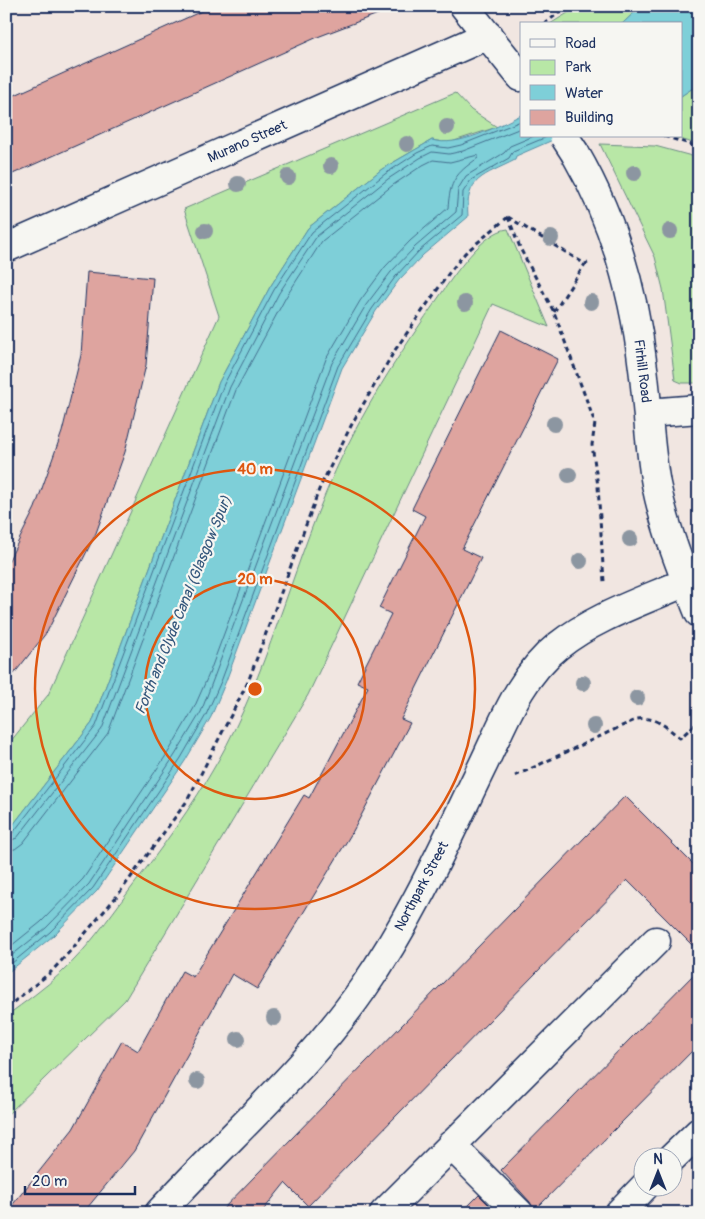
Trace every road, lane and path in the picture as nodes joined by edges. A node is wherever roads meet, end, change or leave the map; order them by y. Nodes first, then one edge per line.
1 (464, 6) edge
2 (568, 6) edge
3 (547, 22) edge
4 (488, 35) junction
5 (520, 76) edge
6 (670, 138) edge
7 (569, 145) edge
8 (699, 147) edge
9 (508, 216) junction
10 (6, 248) edge
11 (620, 253) junction
12 (585, 264) junction
13 (554, 312) junction
14 (699, 409) edge
15 (648, 413) junction
16 (686, 582) junction
17 (699, 613) edge
18 (606, 618) junction
19 (699, 721) edge
20 (483, 766) junction
21 (656, 940) dead end
22 (6, 1008) edge
23 (699, 1132) edge
24 (451, 1145) junction
25 (682, 1148) edge
26 (635, 1196) edge
27 (159, 1213) edge
28 (384, 1213) edge
29 (519, 1213) edge
30 (619, 1213) edge

1 - 4 street
2 - 3 path
4 - 5 street
4 - 10 street, Murano Street
6 - 8 path
7 - 11 street, Firhill Road
9 - 12 path
9 - 13 path
9 - 22 path
11 - 12 path
11 - 15 street, Firhill Road
12 - 13 path
13 - 18 path
14 - 15 street
15 - 16 street, Firhill Road
16 - 17 street, Firhill Road
16 - 18 street, Northpark Street
18 - 20 street, Northpark Street
19 - 20 path
20 - 27 street, Northpark Street
21 - 24 street
23 - 25 street
24 - 28 street
24 - 29 street
26 - 30 street

